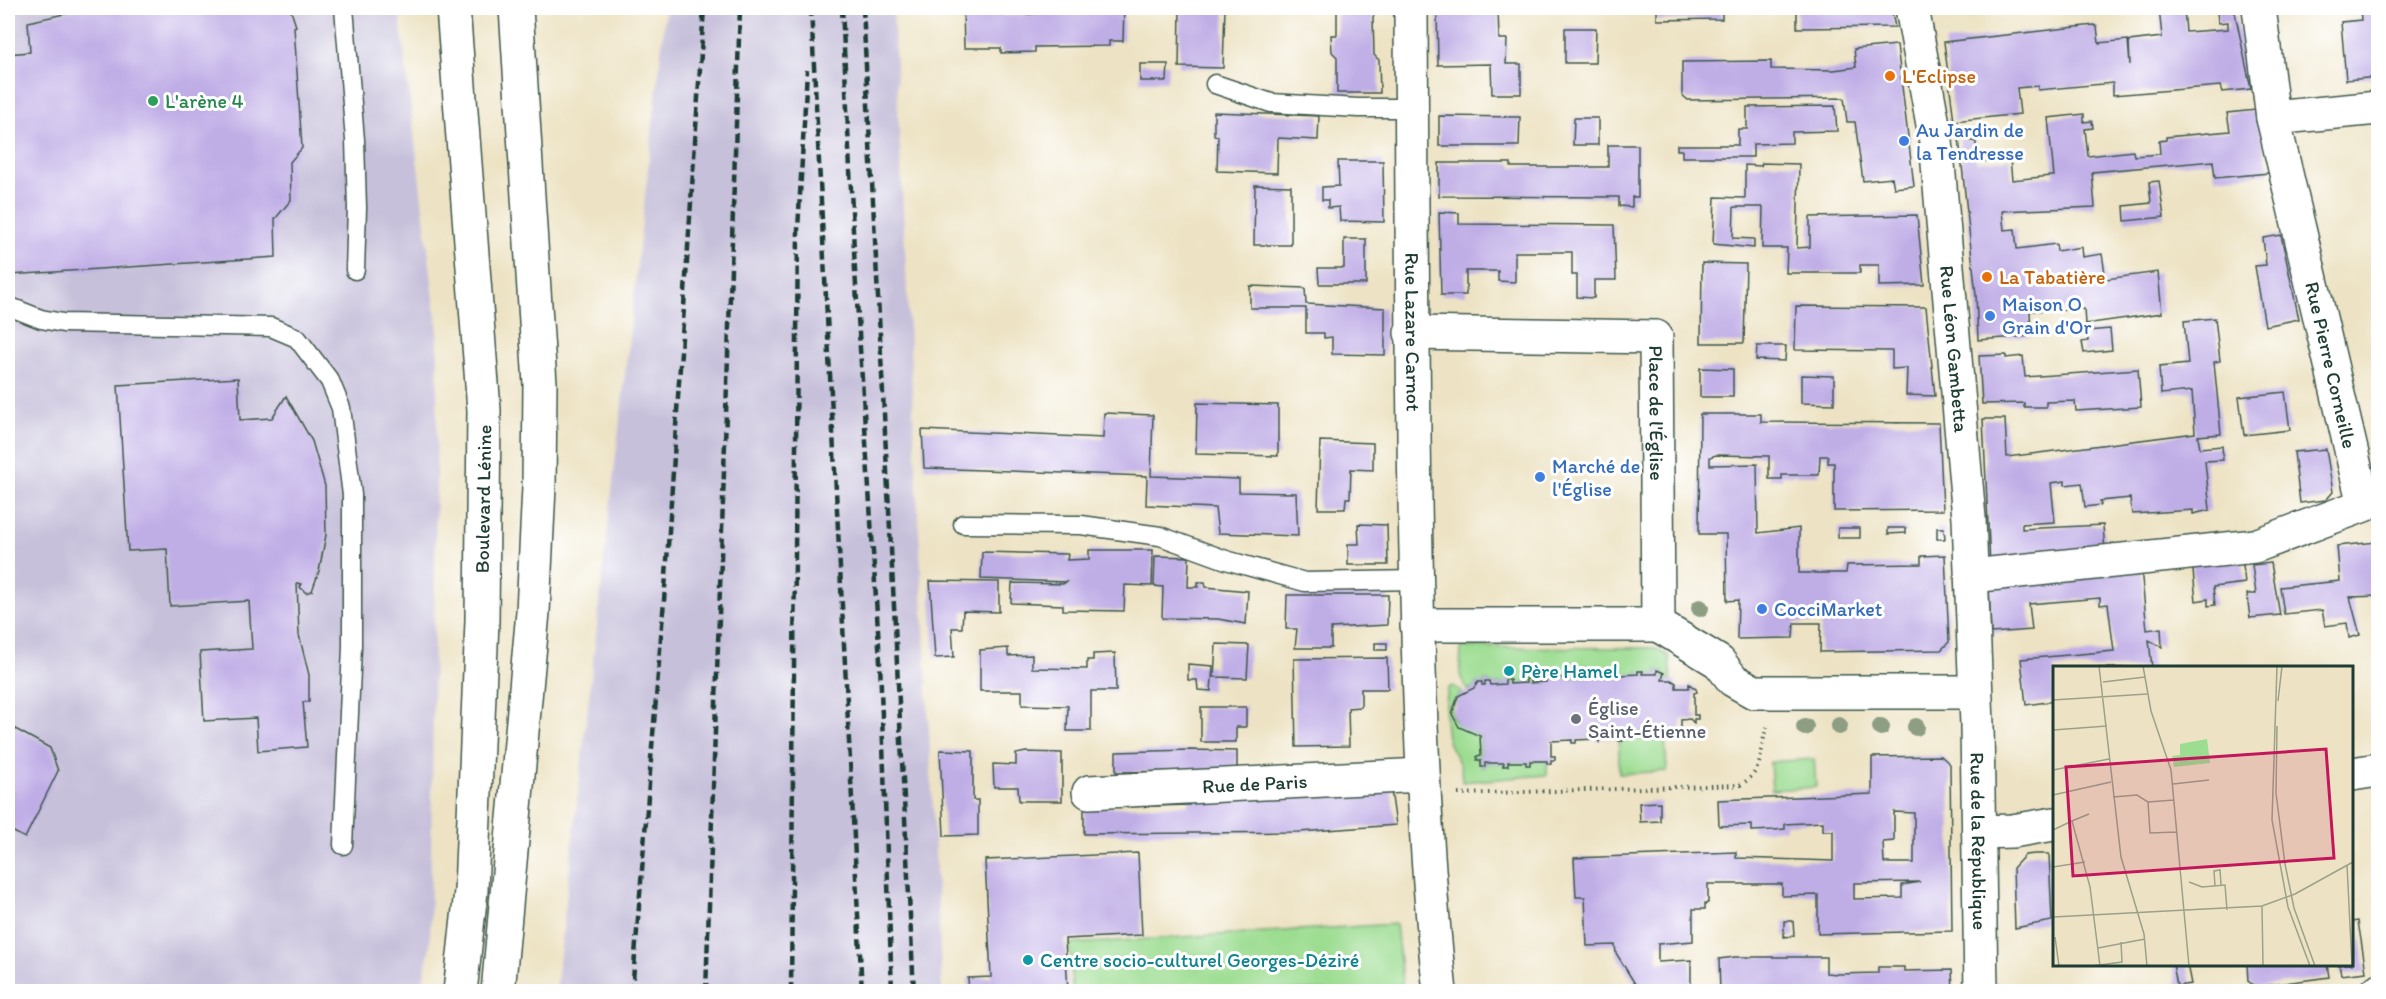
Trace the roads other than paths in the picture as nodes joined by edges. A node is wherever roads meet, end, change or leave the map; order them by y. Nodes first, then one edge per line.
1 (344, 8) edge
2 (453, 8) edge
3 (516, 8) edge
4 (1411, 8) edge
5 (1912, 8) edge
6 (2259, 8) edge
7 (1215, 84) dead end
8 (1412, 108) junction
9 (2379, 108) edge
10 (2273, 118) junction
11 (355, 270) dead end
12 (8, 306) edge
13 (1411, 333) junction
14 (2371, 501) edge
15 (963, 524) dead end
16 (1972, 576) junction
17 (1417, 580) junction
18 (1417, 624) junction
19 (1658, 625) junction
20 (1975, 692) junction
21 (2379, 770) edge
22 (2353, 774) edge
23 (1422, 775) junction
24 (1089, 792) dead end
25 (2053, 824) edge
26 (1979, 832) junction
27 (342, 844) dead end
28 (460, 992) edge
29 (498, 992) edge
30 (1440, 992) edge
31 (1981, 992) edge

1 - 11 lane
2 - 28 street, Boulevard Lénine
3 - 29 street
4 - 8 street, Rue Lazare Carnot
5 - 16 street, Rue Léon Gambetta
6 - 10 street, Rue Pierre Corneille
7 - 8 lane
8 - 13 street, Rue Lazare Carnot
9 - 10 street
10 - 14 street, Rue Pierre Corneille
12 - 27 lane
13 - 17 street, Rue Lazare Carnot
13 - 19 street, Place de l'Église
14 - 16 street, Rue Pierre Corneille
15 - 17 lane
16 - 20 street, Rue Léon Gambetta
17 - 18 street, Rue Lazare Carnot
18 - 19 street
18 - 23 street, Rue Lazare Carnot
19 - 20 street
20 - 26 street, Rue de la République
21 - 22 street
23 - 24 street, Rue de Paris
23 - 30 street
25 - 26 street
26 - 31 street, Rue de la République

